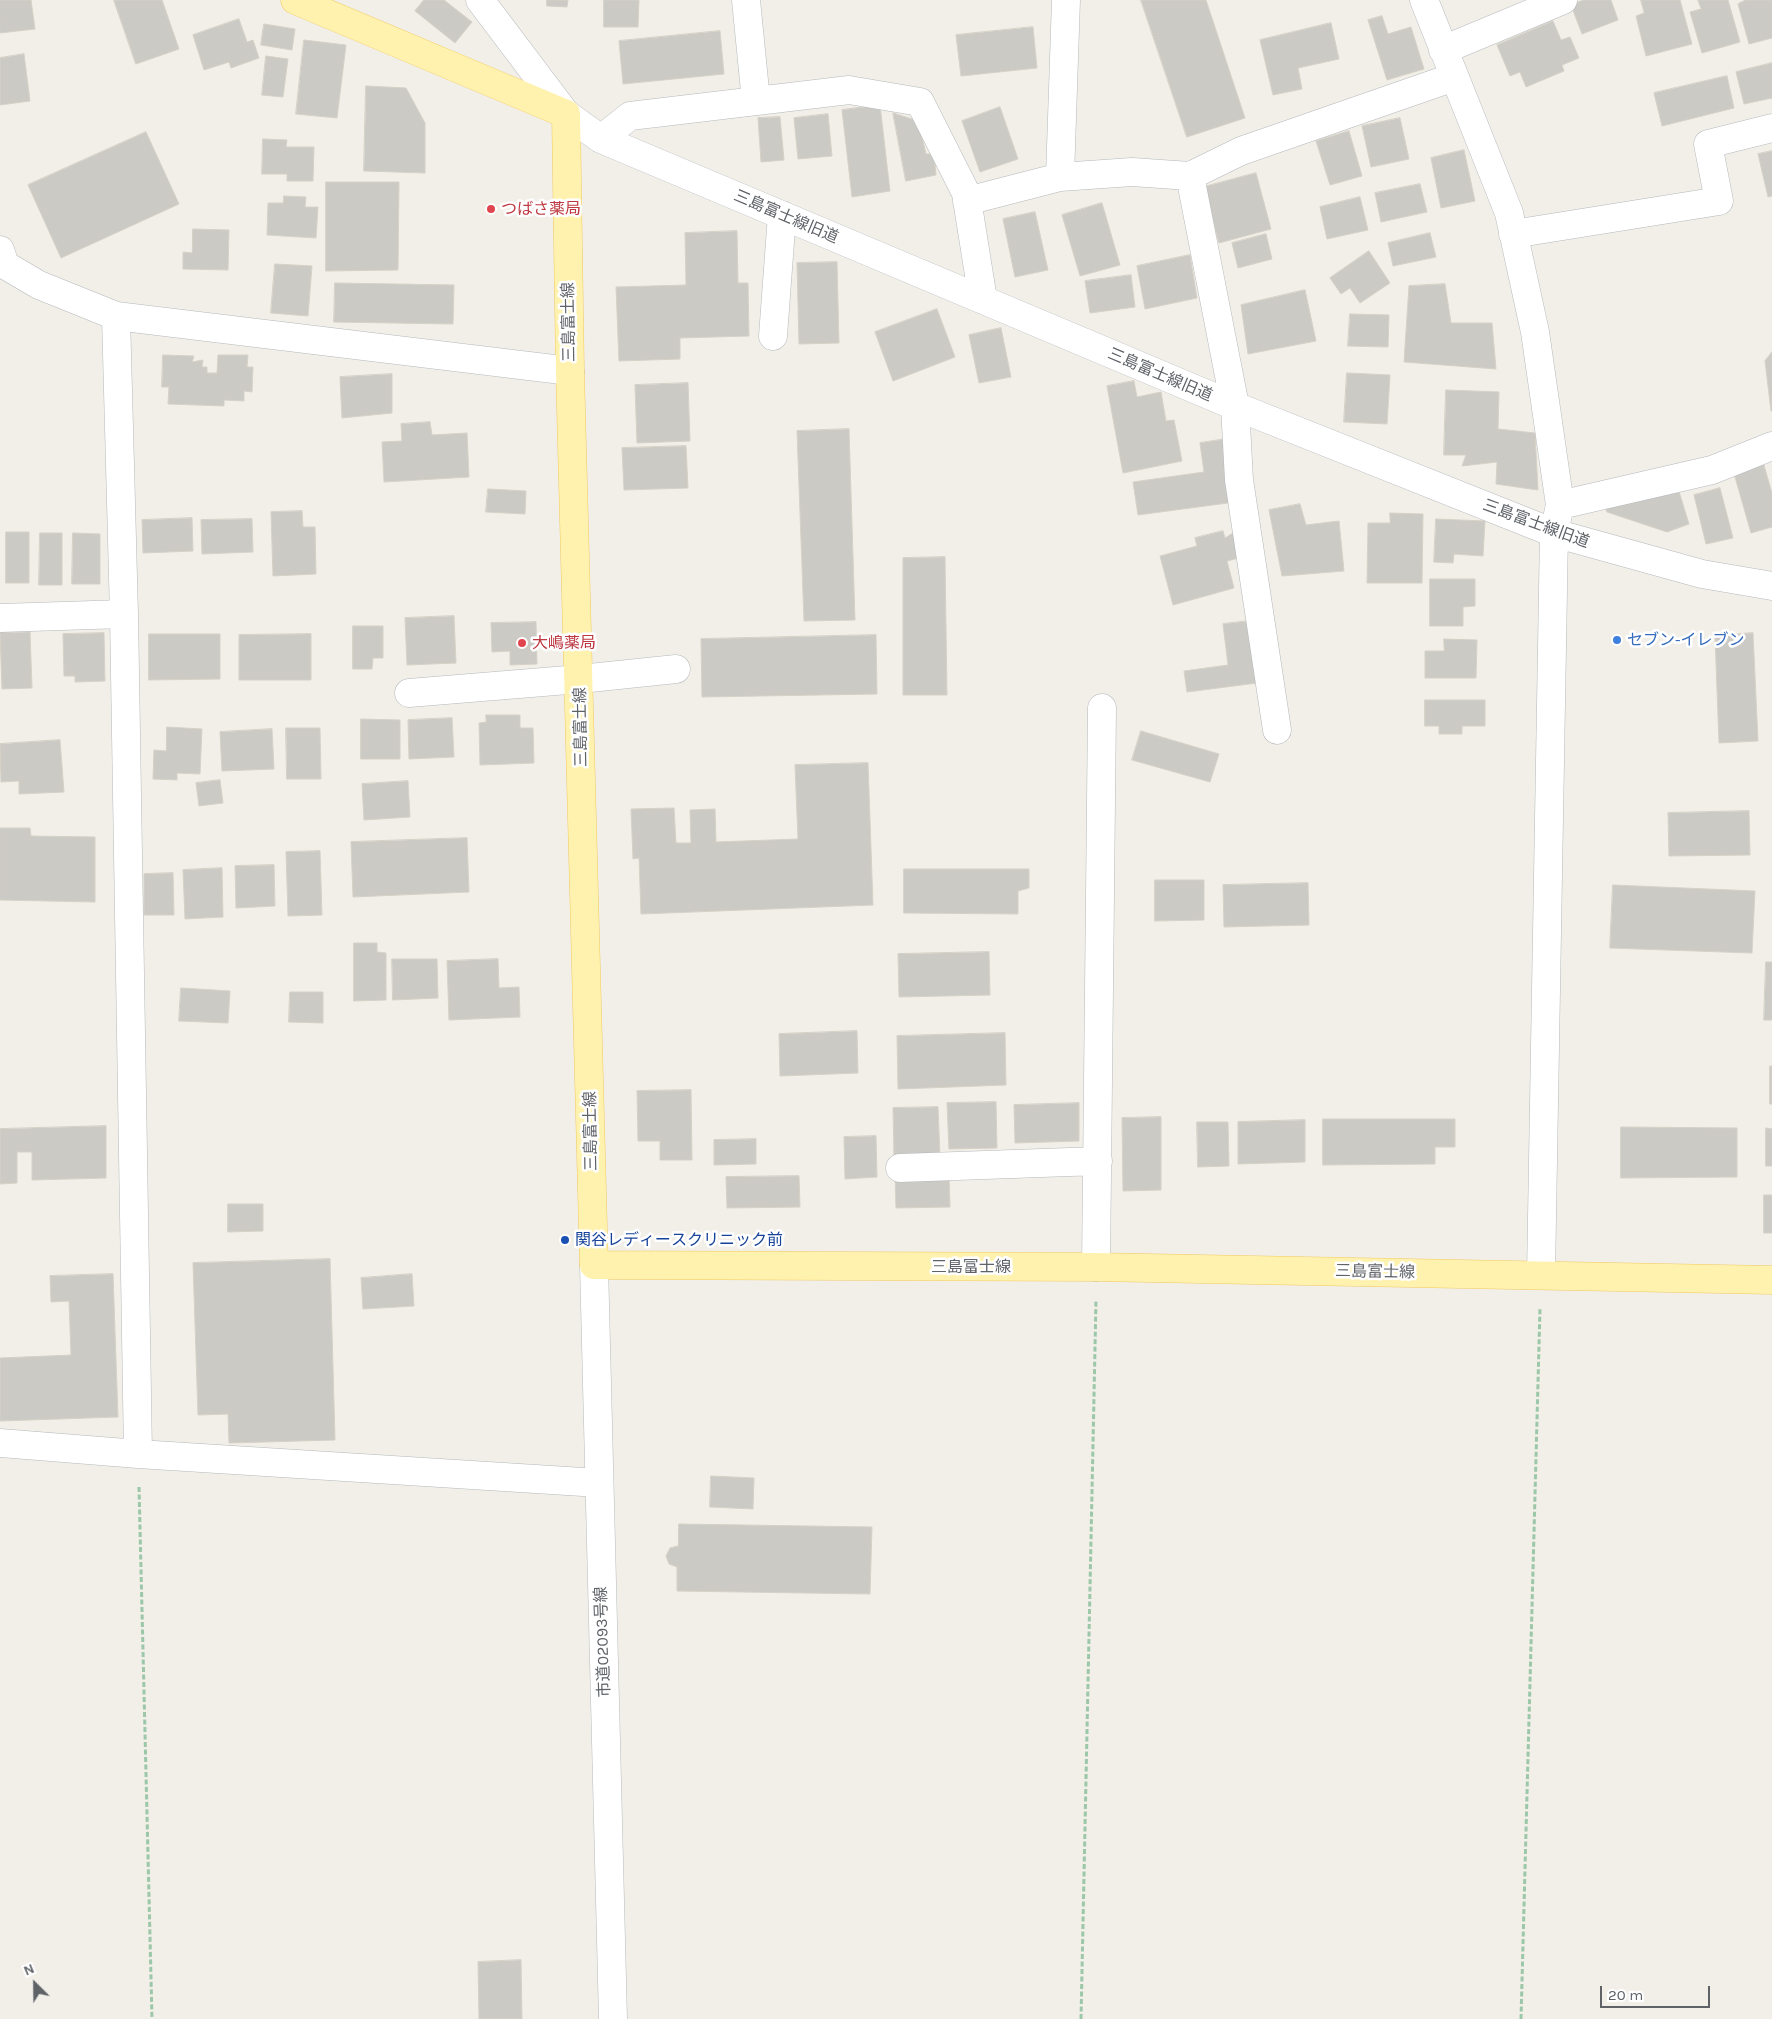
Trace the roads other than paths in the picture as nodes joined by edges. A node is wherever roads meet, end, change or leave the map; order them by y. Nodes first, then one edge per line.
1 (295, 0) edge
2 (480, 0) edge
3 (746, 0) edge
4 (1066, 0) edge
5 (1424, 0) edge
6 (1563, 0) edge
7 (1443, 50) junction
8 (1454, 77) junction
9 (756, 101) junction
10 (566, 114) junction
11 (1772, 128) edge
12 (601, 138) junction
13 (1190, 176) junction
14 (1060, 177) junction
15 (967, 201) junction
16 (782, 215) junction
17 (1513, 234) junction
18 (0, 250) edge
19 (982, 300) junction
20 (116, 316) junction
21 (773, 336) dead end
22 (570, 371) junction
23 (1235, 406) junction
24 (1772, 446) edge
25 (1560, 505) junction
26 (1554, 534) junction
27 (1772, 586) edge
28 (124, 614) junction
29 (0, 618) edge
30 (676, 668) dead end
31 (580, 679) junction
32 (409, 693) dead end
33 (1102, 708) dead end
34 (1277, 730) dead end
35 (1098, 1161) junction
36 (900, 1168) dead end
37 (594, 1265) junction
38 (1096, 1267) junction
39 (1540, 1275) junction
40 (1772, 1280) edge
41 (0, 1443) edge
42 (138, 1454) junction
43 (599, 1482) junction
44 (613, 2019) edge

1 - 10 main road
2 - 10 street, 三島富士線旧道
3 - 9 street
4 - 14 street
5 - 7 street
6 - 7 street
7 - 8 street
8 - 13 street
8 - 17 street
9 - 12 street
9 - 15 street
10 - 12 street, 三島富士線旧道
10 - 22 main road, 三島富士線
11 - 17 street
12 - 16 street, 三島富士線旧道
13 - 14 street
13 - 23 street
14 - 15 street
15 - 19 street
16 - 19 street, 三島富士線旧道
16 - 21 street
17 - 25 street
18 - 20 street
19 - 23 street, 三島富士線旧道
20 - 22 street
20 - 28 street
22 - 31 main road, 三島富士線
23 - 26 street, 三島富士線旧道
23 - 34 street
24 - 25 street
25 - 26 street
26 - 27 street, 三島富士線旧道
26 - 39 street
28 - 29 street
28 - 42 street
30 - 31 street
31 - 32 street
31 - 37 main road, 三島富士線
33 - 35 street
35 - 36 street
35 - 38 street
37 - 38 main road, 三島富士線
37 - 43 street, 市道02093号線
38 - 39 main road, 三島富士線
39 - 40 main road, 三島富士線
41 - 42 street
42 - 43 street
43 - 44 street, 市道02093号線

